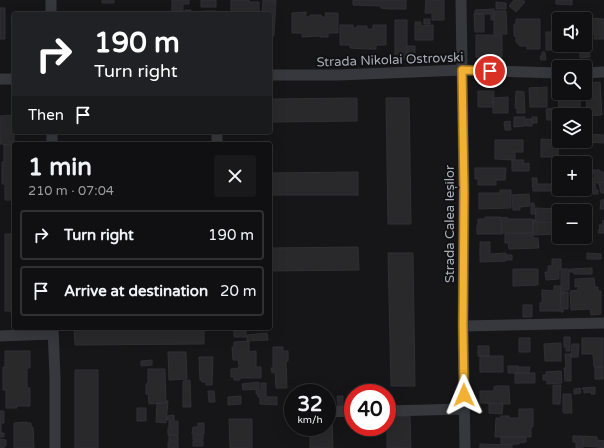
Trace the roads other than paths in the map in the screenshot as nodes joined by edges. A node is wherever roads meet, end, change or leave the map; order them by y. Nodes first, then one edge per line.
1 (51, 0) edge
2 (461, 0) edge
3 (51, 12) edge
4 (462, 70) junction
5 (604, 72) edge
6 (552, 73) edge
7 (592, 73) edge
8 (272, 75) edge
9 (12, 78) edge
10 (0, 79) edge
11 (604, 323) edge
12 (463, 326) junction
13 (53, 331) edge
14 (0, 336) edge
15 (464, 409) junction
16 (396, 411) edge
17 (54, 448) edge
18 (465, 448) edge

1 - 3 street
2 - 4 street, Strada Calea Ieșilor
4 - 6 street, Strada Nikolai Ostrovski
4 - 8 street, Strada Nikolai Ostrovski
4 - 12 street, Strada Calea Ieșilor
5 - 7 street
9 - 10 street
11 - 12 street
12 - 15 street, Strada Calea Ieșilor
13 - 14 street
13 - 17 street
15 - 16 street
15 - 18 street, Strada Calea Ieșilor

